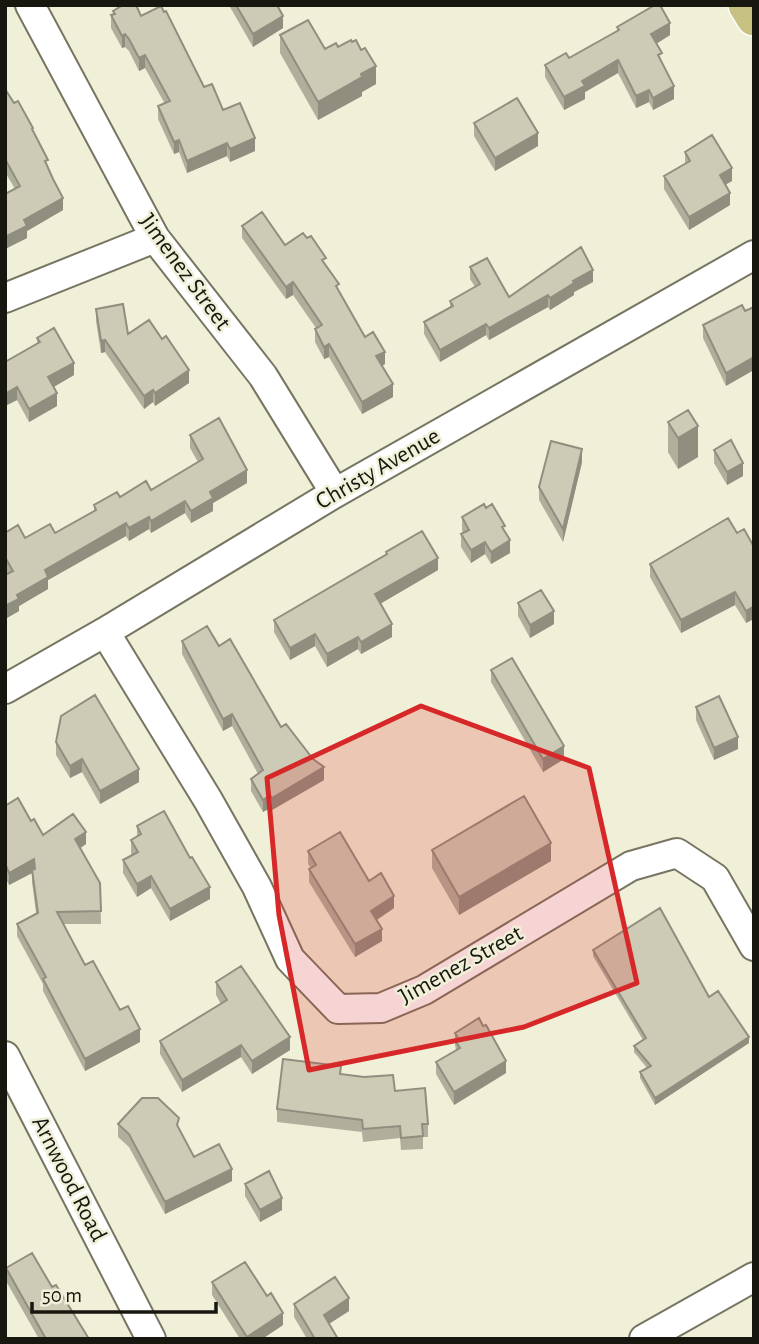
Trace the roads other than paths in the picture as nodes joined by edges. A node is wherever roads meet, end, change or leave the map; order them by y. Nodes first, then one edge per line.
1 (30, 5) edge
2 (746, 5) edge
3 (754, 19) edge
4 (155, 238) junction
5 (754, 255) edge
6 (5, 298) edge
7 (335, 493) junction
8 (105, 632) junction
9 (5, 689) edge
10 (754, 946) edge
11 (5, 1056) edge
12 (754, 1277) edge
13 (152, 1339) edge
14 (644, 1339) edge

1 - 4 street, Jimenez Street
2 - 3 main road
4 - 6 street
4 - 7 street, Jimenez Street
5 - 7 street, Christy Avenue
7 - 8 street, Christy Avenue
8 - 9 street, Christy Avenue
8 - 10 street, Jimenez Street
11 - 13 street, Arnwood Road
12 - 14 street

